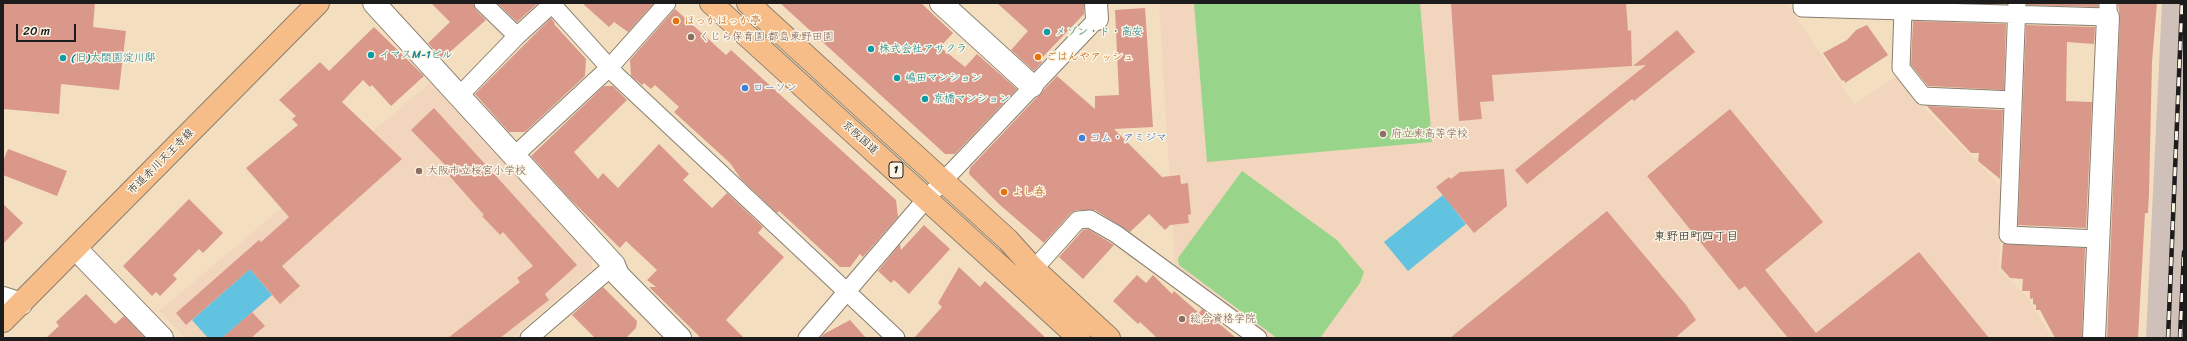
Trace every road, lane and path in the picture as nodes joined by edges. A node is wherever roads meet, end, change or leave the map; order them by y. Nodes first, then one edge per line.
1 (318, 3) edge
2 (374, 3) edge
3 (483, 3) edge
4 (667, 3) edge
5 (711, 3) edge
6 (748, 3) edge
7 (1802, 3) edge
8 (552, 4) edge
9 (955, 8) edge
10 (1893, 8) edge
11 (1929, 8) edge
12 (2017, 9) edge
13 (2108, 10) edge
14 (1096, 11) edge
15 (516, 36) junction
16 (609, 68) junction
17 (1032, 86) junction
18 (459, 96) junction
19 (2013, 100) junction
20 (514, 156) junction
21 (942, 182) junction
22 (927, 198) junction
23 (2098, 240) junction
24 (76, 249) junction
25 (614, 265) junction
26 (1034, 269) junction
27 (847, 292) junction
28 (12, 301) edge
29 (3, 321) edge
30 (670, 335) edge
31 (162, 338) edge
32 (529, 338) edge
33 (807, 338) edge
34 (896, 338) edge
35 (1079, 338) edge
36 (1109, 338) edge
37 (1258, 338) edge
38 (2094, 338) edge

1 - 24 main road, 市道赤川天王寺線
2 - 18 street
3 - 15 street
4 - 16 street
5 - 22 main road, 京阪国道 / 1
6 - 21 main road, 1
7 - 10 street
8 - 15 street
8 - 16 street
9 - 17 street
10 - 11 street
10 - 19 street
11 - 12 street
12 - 13 street
12 - 19 street
13 - 23 street
14 - 17 street
15 - 18 street
16 - 20 street
16 - 27 street
17 - 21 street
18 - 20 street
19 - 23 street
20 - 25 street
21 - 22 street
21 - 26 main road, 1
22 - 27 street
22 - 35 main road, 京阪国道 / 1
23 - 38 street
24 - 28 main road, 市道赤川天王寺線
24 - 31 street
25 - 30 street
25 - 32 street
26 - 36 main road, 1
26 - 37 street
27 - 33 street
27 - 34 street
28 - 29 main road, 市道赤川天王寺線

